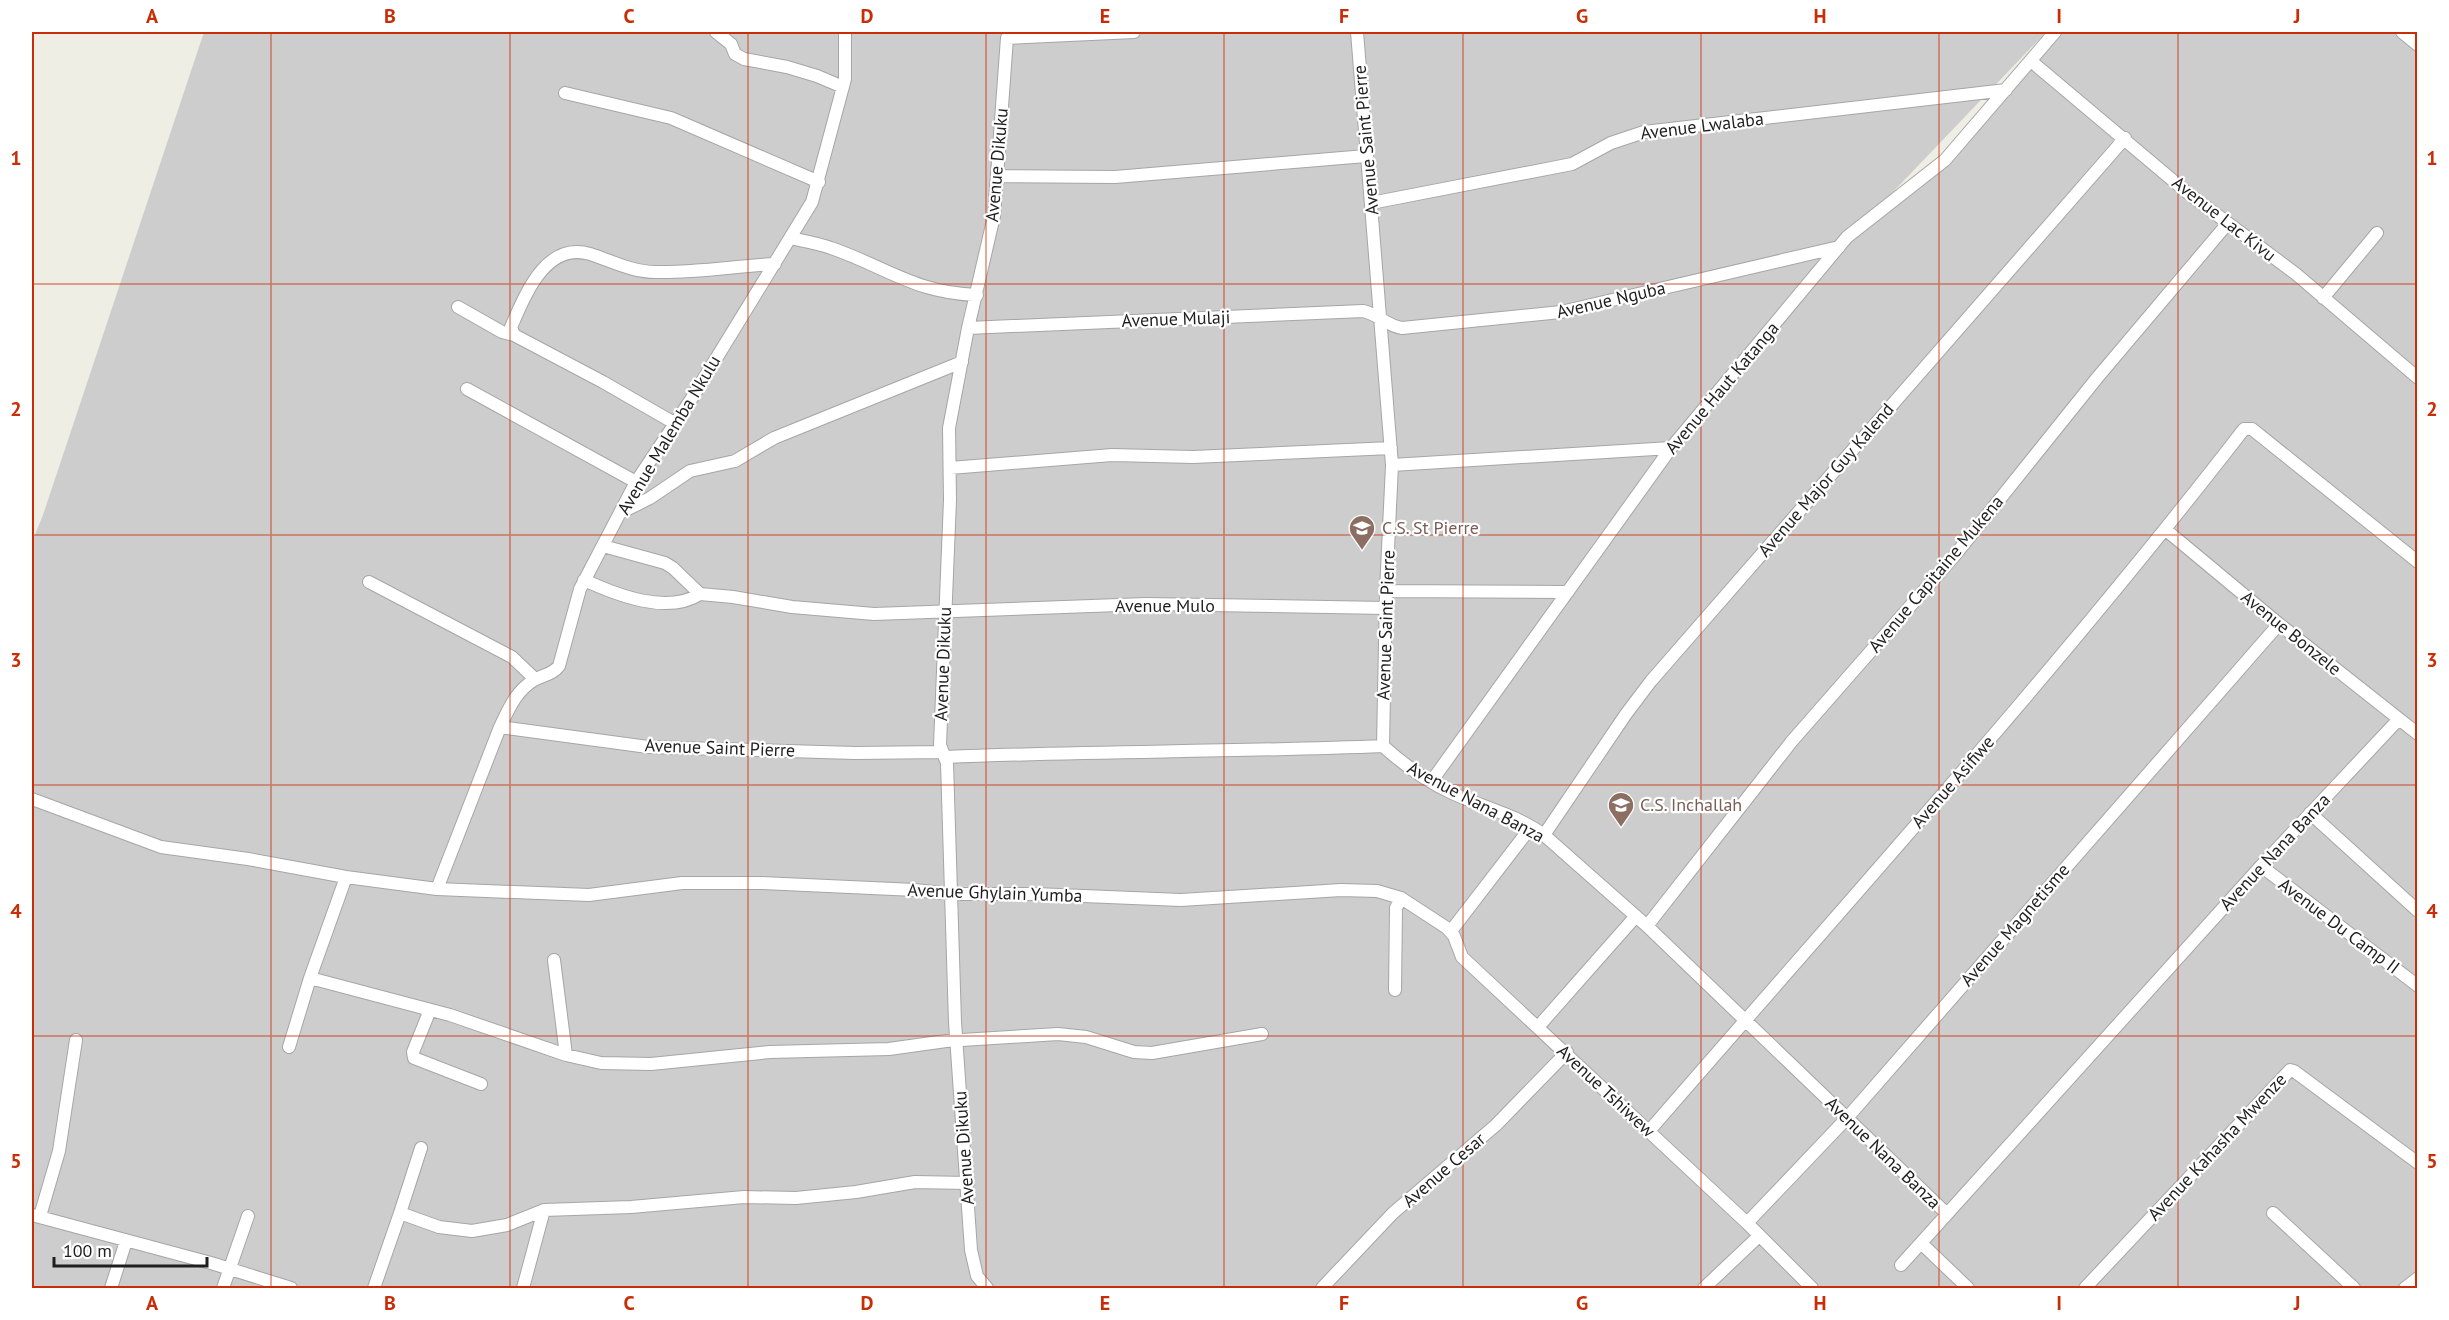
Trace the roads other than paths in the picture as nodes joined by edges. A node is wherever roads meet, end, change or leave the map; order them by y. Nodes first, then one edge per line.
1 (716, 32) edge
2 (845, 32) edge
3 (1134, 32) edge
4 (1357, 32) edge
5 (2055, 32) edge
6 (2402, 32) edge
7 (1010, 35) edge
8 (2418, 45) edge
9 (2031, 61) junction
10 (843, 87) junction
11 (2006, 90) junction
12 (565, 93) dead end
13 (2125, 138) junction
14 (1366, 156) junction
15 (999, 176) junction
16 (819, 182) junction
17 (1371, 203) junction
18 (2228, 224) junction
19 (2377, 233) dead end
20 (790, 238) junction
21 (1839, 247) junction
22 (775, 264) junction
23 (977, 295) junction
24 (2323, 298) junction
25 (458, 307) dead end
26 (1382, 319) junction
27 (968, 328) junction
28 (514, 335) junction
29 (962, 362) junction
30 (2418, 378) edge
31 (467, 389) dead end
32 (676, 424) junction
33 (1391, 448) junction
34 (1671, 448) junction
35 (1392, 465) junction
36 (950, 468) junction
37 (636, 482) junction
38 (620, 513) junction
39 (2166, 530) junction
40 (603, 546) junction
41 (2418, 562) edge
42 (584, 580) junction
43 (369, 582) dead end
44 (1386, 591) junction
45 (1568, 592) junction
46 (700, 594) junction
47 (1386, 608) junction
48 (945, 612) junction
49 (2279, 624) junction
50 (536, 680) junction
51 (2399, 719) junction
52 (500, 727) junction
53 (2418, 734) edge
54 (1383, 746) junction
55 (944, 754) junction
56 (1431, 782) junction
57 (32, 799) edge
58 (2310, 813) junction
59 (1531, 827) junction
60 (1545, 835) junction
61 (2261, 866) junction
62 (346, 877) junction
63 (437, 889) junction
64 (951, 894) junction
65 (1401, 898) junction
66 (2418, 911) edge
67 (1636, 916) junction
68 (1647, 926) junction
69 (1451, 931) junction
70 (554, 960) dead end
71 (310, 978) junction
72 (2418, 986) edge
73 (1395, 990) dead end
74 (430, 1010) junction
75 (1745, 1020) junction
76 (1538, 1027) junction
77 (1262, 1035) dead end
78 (76, 1040) dead end
79 (956, 1040) junction
80 (289, 1047) dead end
81 (1567, 1052) junction
82 (566, 1055) junction
83 (481, 1084) dead end
84 (1847, 1118) junction
85 (1649, 1131) junction
86 (420, 1148) dead end
87 (2418, 1163) edge
88 (968, 1183) junction
89 (544, 1210) junction
90 (400, 1213) junction
91 (2273, 1213) dead end
92 (1946, 1214) junction
93 (248, 1215) dead end
94 (36, 1216) edge
95 (1747, 1222) junction
96 (1759, 1236) junction
97 (126, 1241) junction
98 (1921, 1243) junction
99 (1900, 1265) dead end
100 (230, 1269) junction
101 (2418, 1278) edge
102 (111, 1288) edge
103 (223, 1288) edge
104 (291, 1288) edge
105 (374, 1288) edge
106 (523, 1288) edge
107 (987, 1288) edge
108 (1322, 1288) edge
109 (1704, 1288) edge
110 (1812, 1288) edge
111 (1968, 1288) edge
112 (2085, 1288) edge
113 (2355, 1288) edge
114 (2405, 1288) edge

1 - 10 street
2 - 10 street, Avenue Malemba Nkulu
3 - 7 street
4 - 14 street, Avenue Saint Pierre
5 - 9 street, Avenue Haut Katanga
6 - 8 street
7 - 15 street, Avenue Dikuku
9 - 11 street, Avenue Haut Katanga
9 - 13 street, Avenue Lac Kivu
10 - 16 street, Avenue Malemba Nkulu
11 - 17 street, Avenue Lwalaba
11 - 21 street, Avenue Haut Katanga
12 - 16 street
13 - 18 street, Avenue Lac Kivu
13 - 60 street, Avenue Major Guy Kalend
14 - 15 street
14 - 17 street, Avenue Saint Pierre
15 - 23 street, Avenue Dikuku
16 - 20 street, Avenue Malemba Nkulu
17 - 26 street, Avenue Saint Pierre
18 - 24 street, Avenue Lac Kivu
18 - 68 street, Avenue Capitaine Mukena
19 - 24 street
20 - 22 street, Avenue Malemba Nkulu
20 - 23 street
21 - 26 street, Avenue Nguba
21 - 34 street, Avenue Haut Katanga
22 - 28 street
22 - 32 street, Avenue Malemba Nkulu
23 - 27 street, Avenue Dikuku
24 - 30 street, Avenue Lac Kivu
25 - 28 street
26 - 27 street, Avenue Mulaji
26 - 33 street, Avenue Saint Pierre
27 - 29 street, Avenue Dikuku
28 - 32 street
29 - 36 street, Avenue Dikuku
29 - 38 street
31 - 37 street
32 - 37 street, Avenue Malemba Nkulu
33 - 35 street, Avenue Saint Pierre
33 - 36 street
34 - 35 street
34 - 45 street, Avenue Haut Katanga
35 - 44 street, Avenue Saint Pierre
36 - 48 street, Avenue Dikuku
37 - 38 street, Avenue Malemba Nkulu
38 - 40 street, Avenue Malemba Nkulu
39 - 41 street, Avenue Asifiwe
39 - 49 street, Avenue Bonzele
39 - 75 street, Avenue Asifiwe
40 - 42 street, Avenue Malemba Nkulu
40 - 46 street
42 - 46 street
42 - 50 street, Avenue Malemba Nkulu
43 - 50 street
44 - 45 street
44 - 47 street, Avenue Saint Pierre
45 - 56 street, Avenue Haut Katanga
46 - 48 street, Avenue Mulo
47 - 48 street, Avenue Mulo
47 - 54 street, Avenue Saint Pierre
48 - 55 street, Avenue Dikuku
49 - 51 street, Avenue Bonzele
49 - 84 street, Avenue Magnetisme
50 - 52 street, Avenue Malemba Nkulu
51 - 53 street, Avenue Bonzele
51 - 58 street, Avenue Nana Banza
52 - 55 street, Avenue Saint Pierre
52 - 63 street, Avenue Malemba Nkulu
54 - 55 street, Avenue Saint Pierre
54 - 56 street, Avenue Nana Banza
55 - 64 street, Avenue Dikuku
56 - 59 street, Avenue Nana Banza
57 - 62 street, Avenue Ghylain Yumba
58 - 61 street, Avenue Nana Banza
58 - 66 street
59 - 60 street, Avenue Nana Banza
59 - 69 street
60 - 67 street, Avenue Nana Banza
61 - 72 street, Avenue Du Camp II
61 - 92 street, Avenue Nana Banza
62 - 63 street, Avenue Ghylain Yumba
62 - 71 street
63 - 64 street, Avenue Ghylain Yumba
64 - 65 street, Avenue Ghylain Yumba
64 - 79 street, Avenue Dikuku
65 - 69 street
65 - 73 street
67 - 68 street, Avenue Nana Banza
67 - 76 street
68 - 75 street, Avenue Nana Banza
69 - 76 street, Avenue Tshiwew
70 - 82 street
71 - 74 street
71 - 80 street
74 - 82 street
74 - 83 street
75 - 84 street, Avenue Nana Banza
75 - 85 street, Avenue Asifiwe
76 - 81 street, Avenue Tshiwew
77 - 79 street
78 - 94 street
79 - 82 street
79 - 88 street, Avenue Dikuku
81 - 85 street, Avenue Tshiwew
81 - 108 street, Avenue Cesar
84 - 92 street, Avenue Nana Banza
84 - 95 street, Avenue Magnetisme
85 - 95 street, Avenue Tshiwew
86 - 90 street
87 - 112 street, Avenue Kahasha Mwenze
88 - 89 street
88 - 107 street, Avenue Dikuku
89 - 90 street
89 - 106 street
90 - 105 street
91 - 113 street
92 - 98 street
93 - 100 street
94 - 97 street
95 - 96 street, Avenue Tshiwew
96 - 109 street
96 - 110 street, Avenue Tshiwew
97 - 100 street
97 - 102 street
98 - 99 street
98 - 111 street
100 - 103 street
100 - 104 street
101 - 114 street

